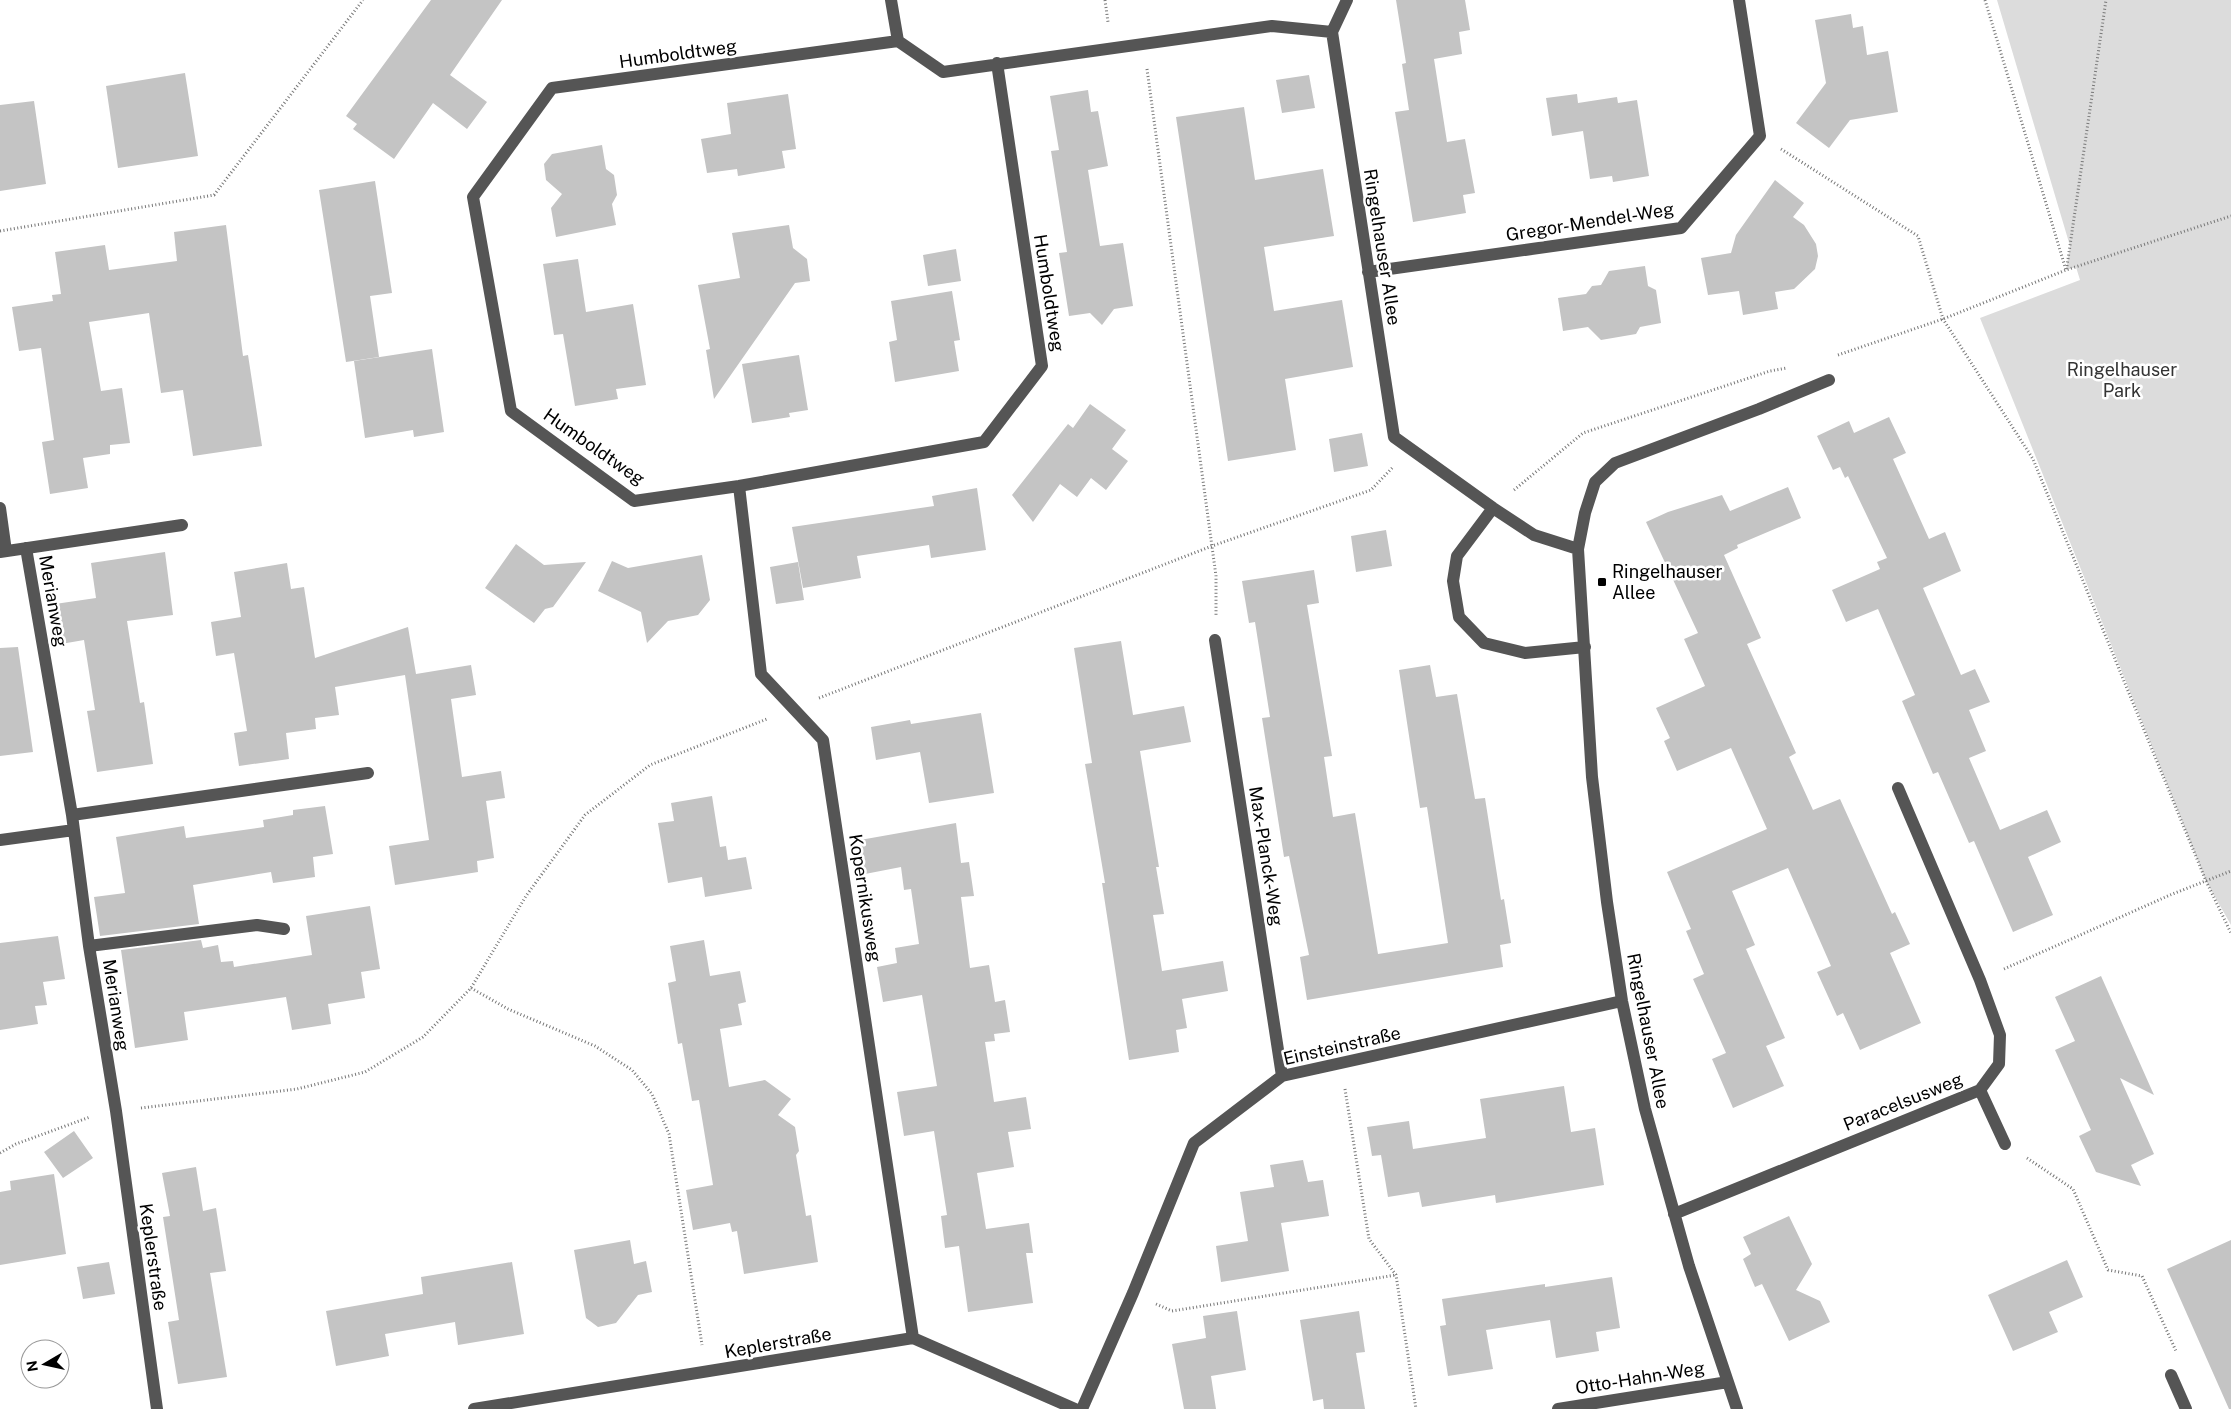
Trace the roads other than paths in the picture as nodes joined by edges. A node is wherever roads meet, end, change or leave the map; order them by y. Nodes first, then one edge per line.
1 (891, 0) edge
2 (1347, 0) edge
3 (1739, 0) edge
4 (1332, 32) junction
5 (898, 41) junction
6 (997, 64) junction
7 (1368, 272) junction
8 (1828, 380) road end
9 (739, 486) junction
10 (0, 508) edge
11 (1492, 508) junction
12 (182, 525) dead end
13 (26, 548) junction
14 (1578, 549) junction
15 (3, 551) edge
16 (1215, 640) road end
17 (1585, 647) junction
18 (368, 773) dead end
19 (1898, 788) dead end
20 (72, 815) junction
21 (74, 830) junction
22 (0, 840) edge
23 (284, 929) dead end
24 (89, 946) junction
25 (1622, 1001) junction
26 (1282, 1076) junction
27 (1980, 1090) junction
28 (116, 1111) joint
29 (2004, 1144) road end
30 (1674, 1214) junction
31 (913, 1338) junction
32 (2171, 1375) road end
33 (1728, 1382) junction
34 (157, 1409) edge
35 (474, 1409) edge
36 (1076, 1409) edge
37 (1082, 1409) edge
38 (1558, 1409) edge
39 (1737, 1409) edge
40 (2186, 1409) edge

1 - 5 street
2 - 4 street
3 - 7 street, Gregor-Mendel-Weg
4 - 6 street
4 - 7 street, Ringelhauser Allee
5 - 6 street
5 - 9 street, Humboldtweg
6 - 9 street, Humboldtweg
7 - 11 street, Ringelhauser Allee
8 - 14 street, Ringelhauser Allee
9 - 31 street, Kopernikusweg
10 - 15 street
11 - 14 street, Ringelhauser Allee
11 - 17 street
12 - 13 street, Merianweg
13 - 15 street
13 - 20 street, Merianweg
14 - 17 street, Ringelhauser Allee
16 - 26 street, Max-Planck-Weg
17 - 25 street, Ringelhauser Allee
18 - 20 street
19 - 27 street, Paracelsusweg
20 - 21 street, Merianweg
21 - 22 street
21 - 24 street, Merianweg
23 - 24 street
24 - 28 street, Merianweg
25 - 26 street, Einsteinstraße
25 - 30 street, Ringelhauser Allee
26 - 37 street, Einsteinstraße
27 - 29 street
27 - 30 street, Paracelsusweg
28 - 34 street, Keplerstraße
30 - 33 street, Ringelhauser Allee
31 - 35 street, Keplerstraße
31 - 36 street
32 - 40 street
33 - 38 street, Otto-Hahn-Weg
33 - 39 street, Ringelhauser Allee

